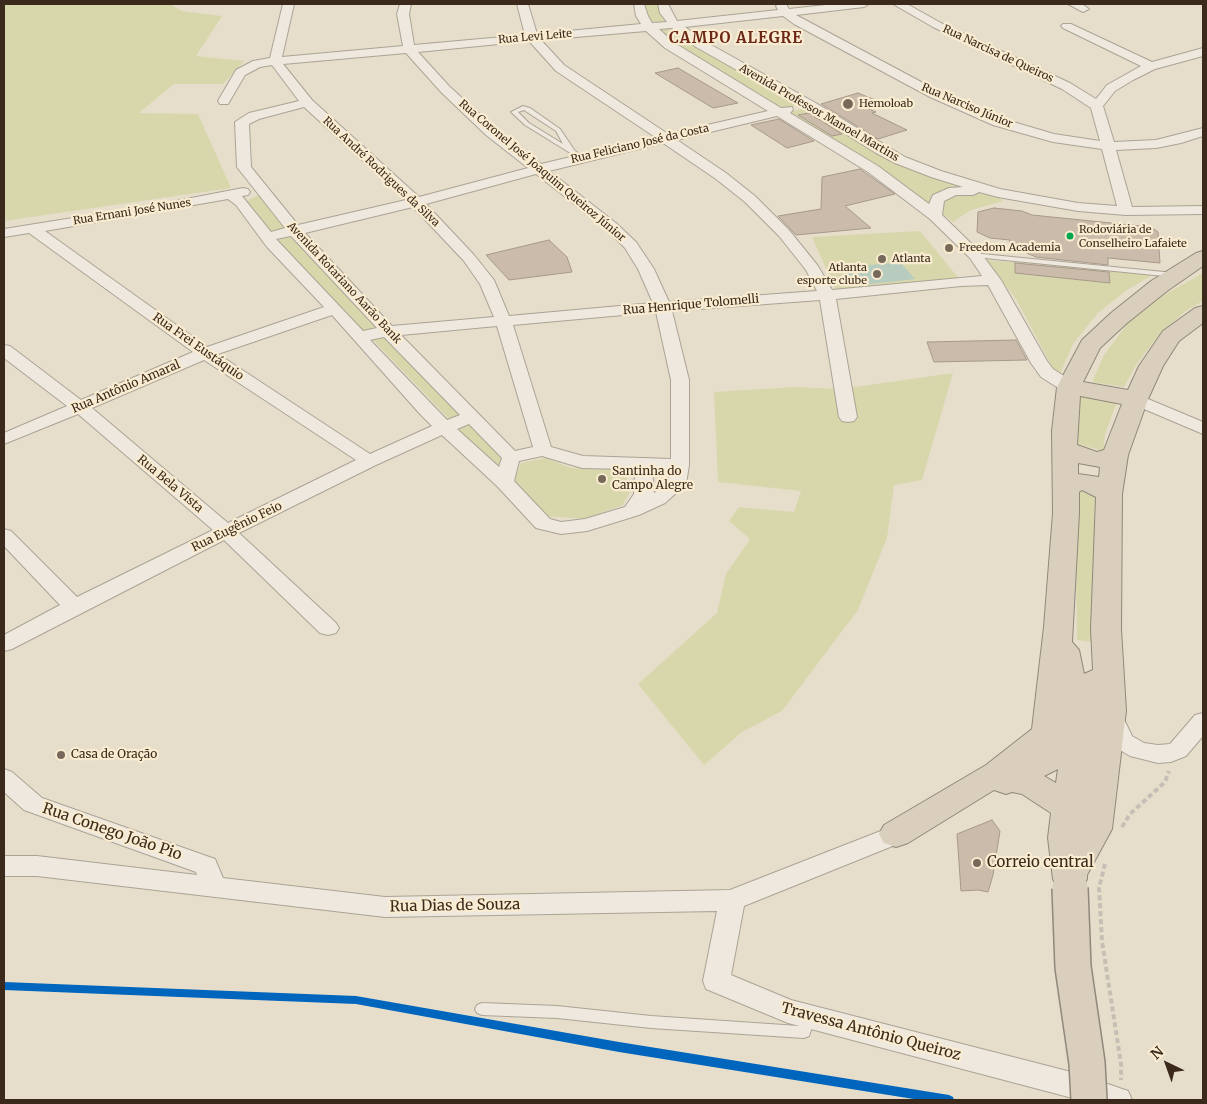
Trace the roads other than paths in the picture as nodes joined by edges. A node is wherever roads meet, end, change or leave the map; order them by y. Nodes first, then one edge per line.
1 (288, 4) edge
2 (405, 4) edge
3 (522, 4) edge
4 (639, 4) edge
5 (663, 4) edge
6 (864, 4) edge
7 (899, 4) edge
8 (783, 7) edge
9 (674, 24) junction
10 (1067, 26) dead end
11 (649, 27) junction
12 (532, 37) junction
13 (409, 49) junction
14 (1203, 52) edge
15 (275, 61) junction
16 (1151, 66) junction
17 (1066, 86) junction
18 (1111, 88) junction
19 (224, 101) dead end
20 (307, 103) junction
21 (809, 105) junction
22 (1097, 106) junction
23 (780, 112) junction
24 (1203, 132) edge
25 (664, 138) junction
26 (1108, 146) junction
27 (577, 155) junction
28 (538, 169) junction
29 (260, 187) junction
30 (998, 193) junction
31 (231, 195) junction
32 (416, 202) junction
33 (1203, 210) edge
34 (1126, 211) junction
35 (935, 216) junction
36 (31, 228) junction
37 (295, 231) junction
38 (4, 233) edge
39 (267, 237) junction
40 (975, 255) junction
41 (1203, 258) edge
42 (1174, 275) junction
43 (994, 280) junction
44 (827, 295) junction
45 (663, 306) junction
46 (335, 308) junction
47 (1203, 313) edge
48 (504, 322) junction
49 (388, 331) junction
50 (358, 337) junction
51 (4, 350) edge
52 (206, 353) junction
53 (1069, 387) junction
54 (1136, 399) junction
55 (80, 407) junction
56 (848, 417) dead end
57 (472, 418) junction
58 (444, 427) junction
59 (1203, 429) edge
60 (4, 439) edge
61 (1065, 449) junction
62 (543, 450) junction
63 (1116, 455) junction
64 (511, 457) junction
65 (368, 461) junction
66 (634, 464) junction
67 (680, 465) junction
68 (504, 482) junction
69 (1065, 488) junction
70 (1109, 494) junction
71 (632, 511) junction
72 (543, 524) joint
73 (228, 532) junction
74 (4, 535) edge
75 (74, 607) junction
76 (1059, 627) junction
77 (328, 628) dead end
78 (1106, 629) junction
79 (4, 644) edge
80 (1110, 711) junction
81 (1203, 721) edge
82 (1080, 734) junction
83 (4, 778) edge
84 (1010, 780) junction
85 (1068, 808) junction
86 (896, 834) junction
87 (4, 866) edge
88 (1070, 881) junction
89 (214, 888) junction
90 (732, 900) junction
91 (482, 1009) dead end
92 (809, 1016) junction
93 (1119, 1091) edge
94 (1084, 1094) edge

1 - 15 street
2 - 13 street
3 - 12 street
4 - 11 street, Avenida Professor Manoel Martins
5 - 9 street, Avenida Professor Manoel Martins
6 - 8 street, Rua Levi Leite
7 - 17 street, Rua Narcisa de Queiros
8 - 9 street, Rua Levi Leite
8 - 26 street, Rua Narciso Júnior
9 - 11 street, Rua Levi Leite
9 - 21 street, Avenida Professor Manoel Martins
10 - 16 street
11 - 12 street, Rua Levi Leite
11 - 23 street, Avenida Professor Manoel Martins
12 - 13 street, Rua Levi Leite
12 - 25 street
13 - 15 street, Rua Levi Leite
13 - 28 street, Rua Coronel José Joaquim Queiroz Júnior
14 - 16 street
15 - 19 street, Rua Levi Leite
15 - 20 street, Rua André Rodrigues da Silva
16 - 18 street
17 - 18 street
17 - 22 street, Rua Narcisa de Queiros
18 - 22 street
20 - 29 street, Avenida Rotariano Aarão Bank
20 - 32 street, Rua André Rodrigues da Silva
21 - 23 street, Rua Feliciano José da Costa
21 - 30 street, Avenida Professor Manoel Martins
22 - 26 street
23 - 25 street, Rua Feliciano José da Costa
23 - 35 street, Avenida Professor Manoel Martins
24 - 26 street, Rua Narciso Júnior
25 - 27 street, Rua Feliciano José da Costa
25 - 44 street
26 - 34 street
27 - 27 lane
27 - 28 street, Rua Feliciano José da Costa
28 - 32 street, Rua Feliciano José da Costa
28 - 45 street, Rua Coronel José Joaquim Queiroz Júnior
29 - 31 street, Rua Ernani José Nunes
29 - 37 street, Avenida Rotariano Aarão Bank
30 - 34 street, Avenida Professor Manoel Martins
30 - 35 street
31 - 36 street, Rua Ernani José Nunes
31 - 39 street, Avenida Rotariano Aarão Bank
32 - 37 street, Rua Feliciano José da Costa
32 - 48 street, Rua André Rodrigues da Silva
33 - 34 street, Avenida Professor Manoel Martins
35 - 40 street, Avenida Professor Manoel Martins
36 - 38 street, Rua Ernani José Nunes
36 - 52 street, Rua Frei Eustáquio
37 - 39 street, Rua Feliciano José da Costa
37 - 49 street, Avenida Rotariano Aarão Bank
39 - 46 street, Avenida Rotariano Aarão Bank
40 - 42 lane
40 - 43 street, Avenida Professor Manoel Martins
41 - 42 highway
42 - 53 highway
43 - 44 street, Rua Henrique Tolomelli
43 - 53 street, Avenida Professor Manoel Martins
44 - 45 street, Rua Henrique Tolomelli
44 - 56 street
45 - 48 street, Rua Henrique Tolomelli
45 - 67 street, Rua Coronel José Joaquim Queiroz Júnior
46 - 50 street, Avenida Rotariano Aarão Bank
46 - 52 street, Rua Antônio Amaral
47 - 54 highway
48 - 49 street, Rua Henrique Tolomelli
48 - 62 street, Rua André Rodrigues da Silva
49 - 50 street, Rua Henrique Tolomelli
49 - 57 street, Avenida Rotariano Aarão Bank
50 - 58 street, Avenida Rotariano Aarão Bank
51 - 55 street, Rua Bela Vista
52 - 55 street, Rua Antônio Amaral
52 - 65 street, Rua Frei Eustáquio
53 - 54 highway
53 - 61 highway
54 - 59 street
54 - 63 highway
55 - 60 street, Rua Antônio Amaral
55 - 73 street, Rua Bela Vista
57 - 58 street, Rua Eugênio Feio
57 - 64 street, Avenida Rotariano Aarão Bank
58 - 65 street, Rua Eugênio Feio
58 - 68 street, Avenida Rotariano Aarão Bank
61 - 63 highway
61 - 69 highway
62 - 64 street
62 - 66 street
63 - 70 highway
64 - 68 street
65 - 73 street, Rua Eugênio Feio
66 - 67 street
66 - 71 street
67 - 71 street, Rua Coronel José Joaquim Queiroz Júnior
68 - 72 street, Avenida Rotariano Aarão Bank
69 - 70 highway
69 - 76 highway
70 - 78 highway
71 - 72 street, Rua Coronel José Joaquim Queiroz Júnior
73 - 75 street, Rua Eugênio Feio
73 - 77 street, Rua Bela Vista
74 - 75 street
75 - 79 street, Rua Eugênio Feio
76 - 82 highway
76 - 86 highway
78 - 80 highway
78 - 82 highway
80 - 81 street
80 - 88 highway
82 - 84 highway
82 - 85 highway
83 - 89 street, Rua Conego João Pio
84 - 85 highway
84 - 86 highway
85 - 88 highway
86 - 90 street, Rua Dias de Souza
87 - 89 street, Rua Dias de Souza
88 - 94 highway, bridge
89 - 90 street, Rua Dias de Souza
90 - 92 street, Travessa Antônio Queiroz
91 - 92 lane
92 - 94 street, Travessa Antônio Queiroz
93 - 94 street, Travessa Antônio Queiroz

